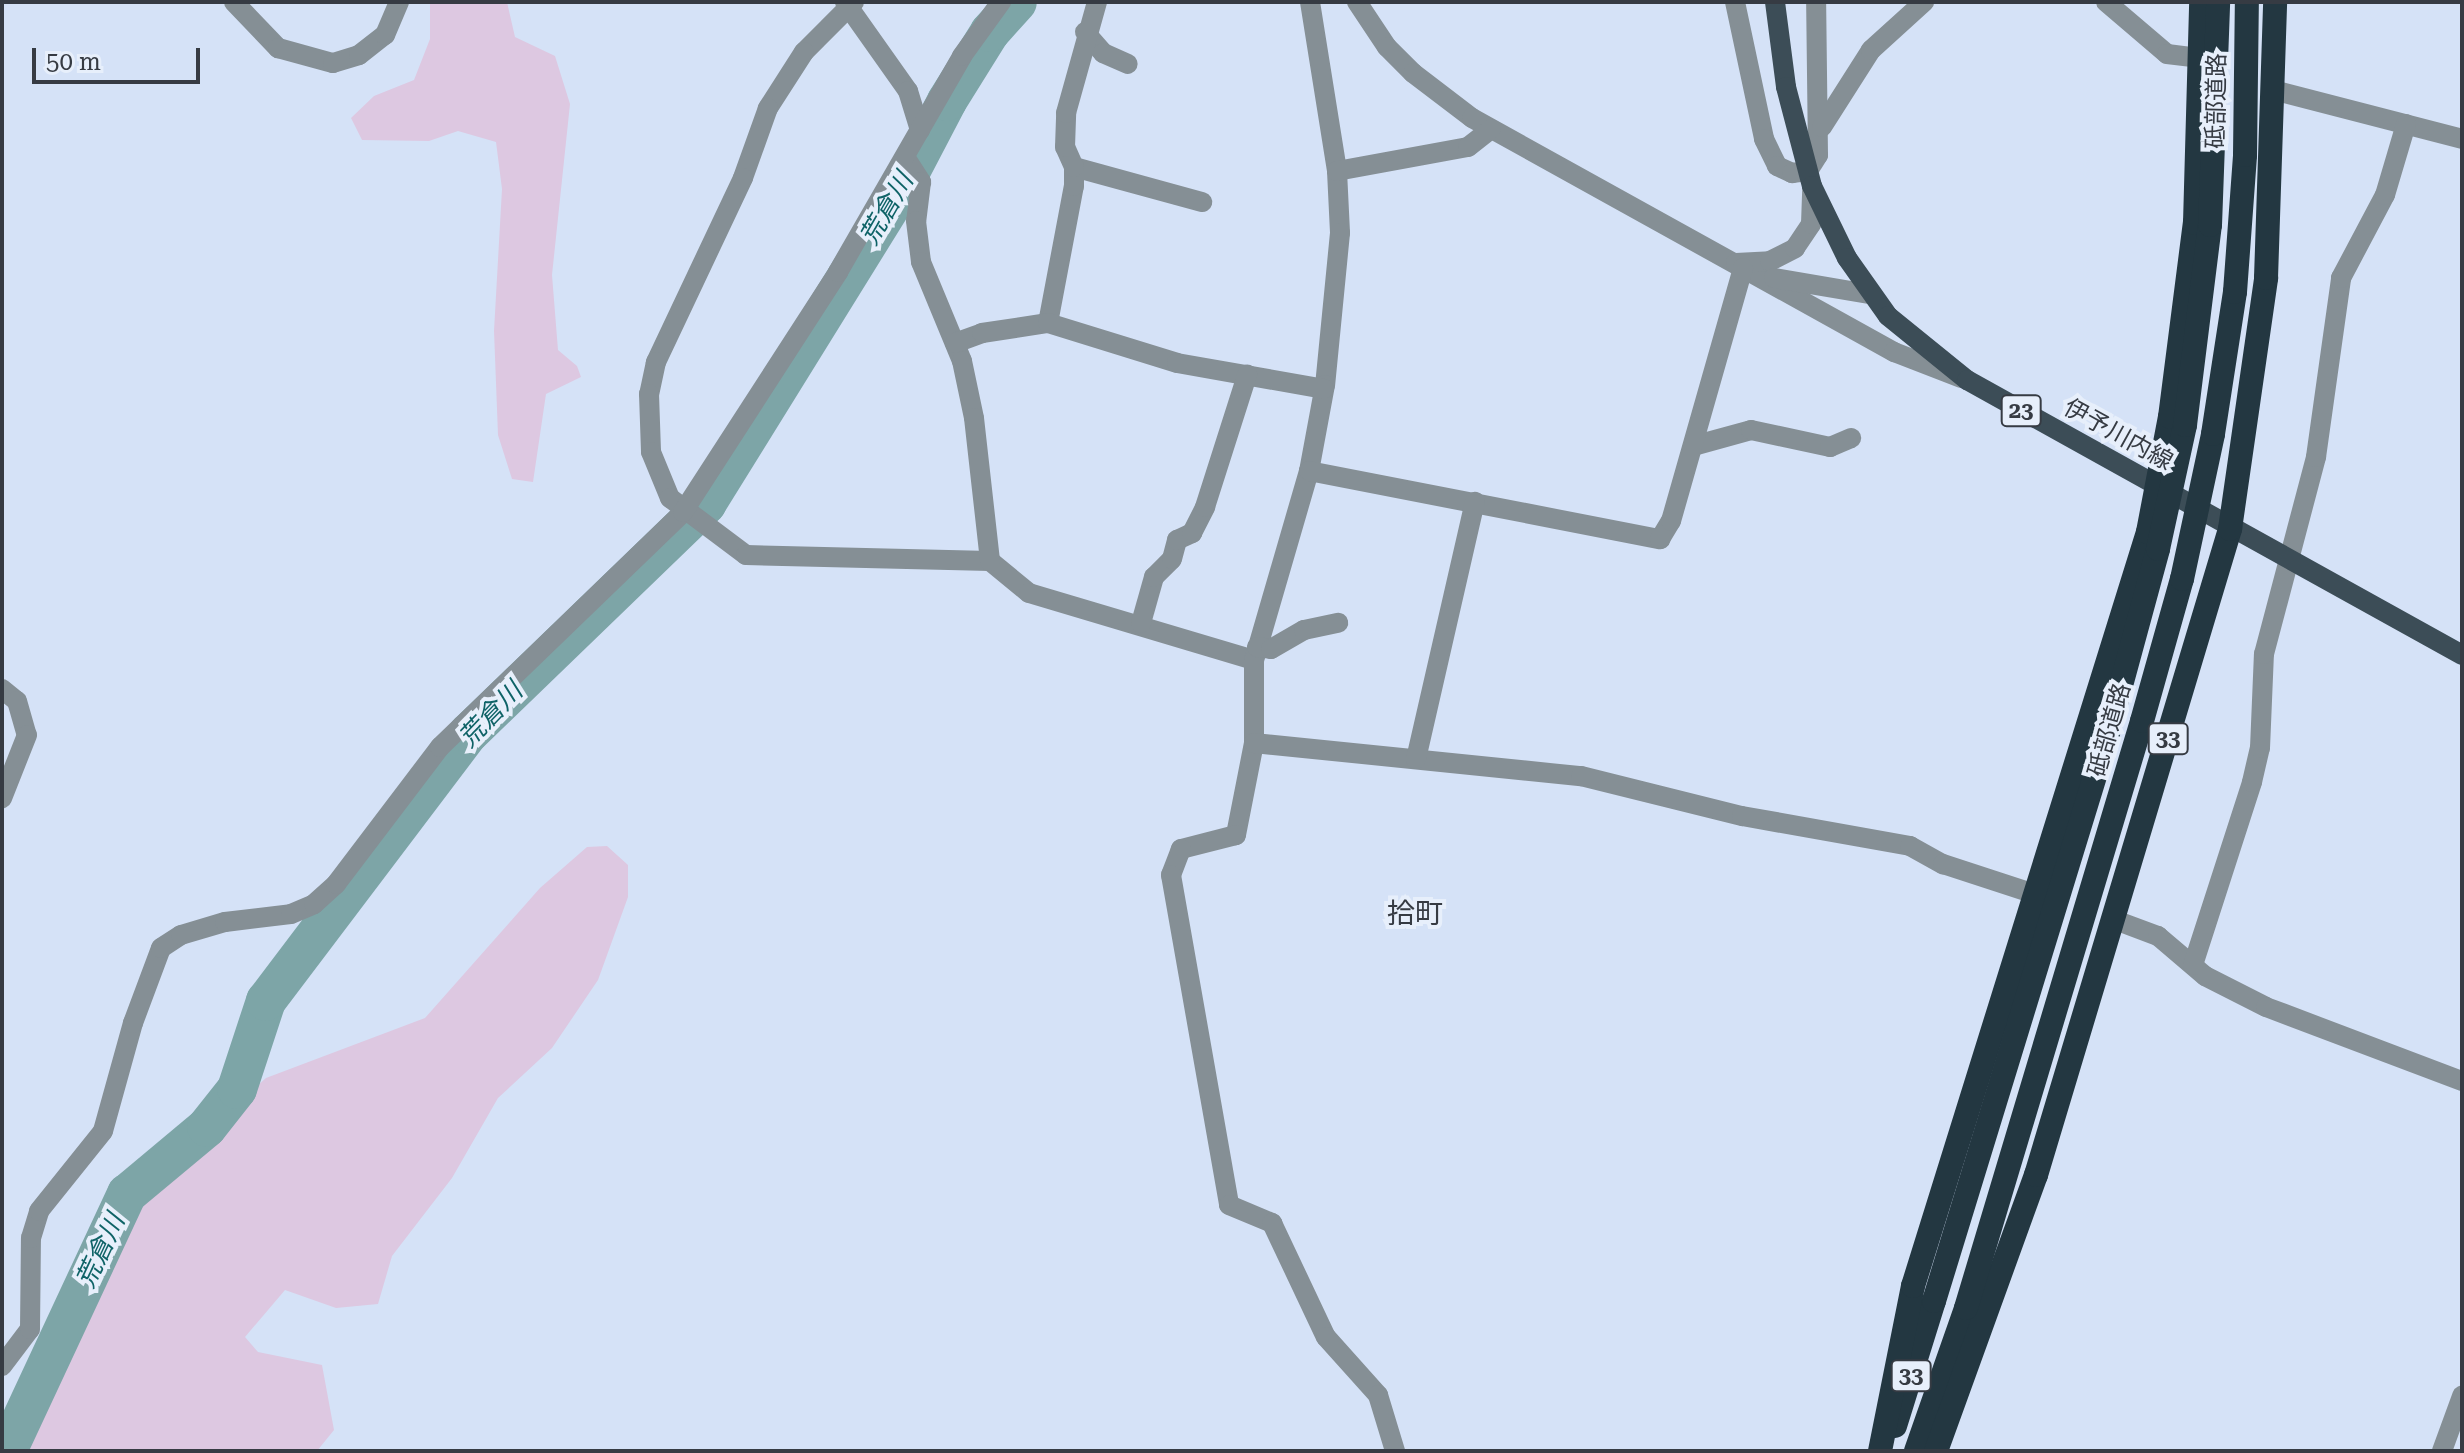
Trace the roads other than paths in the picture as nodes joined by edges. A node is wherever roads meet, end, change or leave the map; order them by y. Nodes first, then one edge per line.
1 (234, 2) edge
2 (399, 2) edge
3 (1001, 2) edge
4 (1097, 2) edge
5 (1310, 2) edge
6 (1357, 2) edge
7 (1735, 2) edge
8 (1775, 2) edge
9 (1816, 2) edge
10 (1924, 2) edge
11 (2106, 2) edge
12 (2201, 2) edge
13 (2218, 2) edge
14 (2247, 2) edge
15 (2275, 2) edge
16 (849, 3) edge
17 (1085, 32) junction
18 (2201, 58) junction
19 (1128, 64) dead end
20 (2273, 90) junction
21 (2406, 124) junction
22 (1491, 129) junction
23 (920, 130) junction
24 (1820, 131) junction
25 (2462, 139) edge
26 (905, 157) junction
27 (1074, 167) junction
28 (1337, 171) junction
29 (1810, 179) junction
30 (1202, 202) dead end
31 (1744, 269) junction
32 (1869, 294) junction
33 (1048, 323) junction
34 (955, 343) junction
35 (1247, 375) junction
36 (1967, 380) junction
37 (1324, 389) junction
38 (1851, 438) dead end
39 (1693, 446) junction
40 (1309, 471) junction
41 (2157, 487) junction
42 (1475, 502) junction
43 (683, 512) junction
44 (2230, 529) junction
45 (2288, 559) junction
46 (990, 561) junction
47 (1141, 623) junction
48 (1338, 623) dead end
49 (1256, 654) junction
50 (2462, 655) edge
51 (2, 689) edge
52 (1254, 743) junction
53 (1416, 759) junction
54 (2, 798) edge
55 (2038, 895) junction
56 (2115, 920) junction
57 (2193, 965) junction
58 (2462, 1081) edge
59 (2, 1366) edge
60 (2462, 1396) edge
61 (1395, 1451) edge
62 (1880, 1451) edge
63 (1887, 1451) edge
64 (1916, 1451) edge
65 (1936, 1451) edge
66 (2442, 1451) edge

1 - 2 street
3 - 23 street
4 - 17 street
5 - 28 street
6 - 22 street
7 - 29 street
8 - 29 main road, 伊予川内線 / 23
9 - 24 street
10 - 24 street
11 - 18 street
12 - 18 highway, 33
13 - 63 highway, 砥部道路 / 33, bridge
14 - 64 highway, 砥部道路 / 33, bridge
15 - 20 highway, 33
16 - 23 street
16 - 43 street
17 - 19 street
17 - 27 street
18 - 41 highway, 33
20 - 21 street
20 - 44 highway, 33
21 - 25 street
21 - 45 street
22 - 28 street
22 - 31 street
23 - 26 street
24 - 29 street
26 - 34 street
26 - 43 street
27 - 30 street
27 - 33 street
28 - 37 street
29 - 31 street
29 - 32 main road, 伊予川内線 / 23
31 - 32 street
31 - 36 street
31 - 39 street
32 - 36 main road, 伊予川内線 / 23
33 - 34 street
33 - 35 street
34 - 46 street
35 - 37 street
35 - 47 street
36 - 41 main road, 伊予川内線 / 23
37 - 40 street
38 - 39 street
39 - 42 street
40 - 42 street
40 - 49 street
41 - 44 main road, 伊予川内線 / 23
41 - 55 highway, 33
42 - 53 street
43 - 46 street
43 - 59 street
44 - 45 main road, 伊予川内線 / 23
44 - 56 highway, 33
45 - 50 main road, 伊予川内線 / 23
45 - 57 street
46 - 47 street
47 - 49 street
48 - 49 street
49 - 52 street
51 - 54 street
52 - 53 street
52 - 61 street
53 - 55 street
55 - 56 highway
55 - 62 highway, 33
56 - 57 street
56 - 65 highway, 33
57 - 58 street
60 - 66 street

